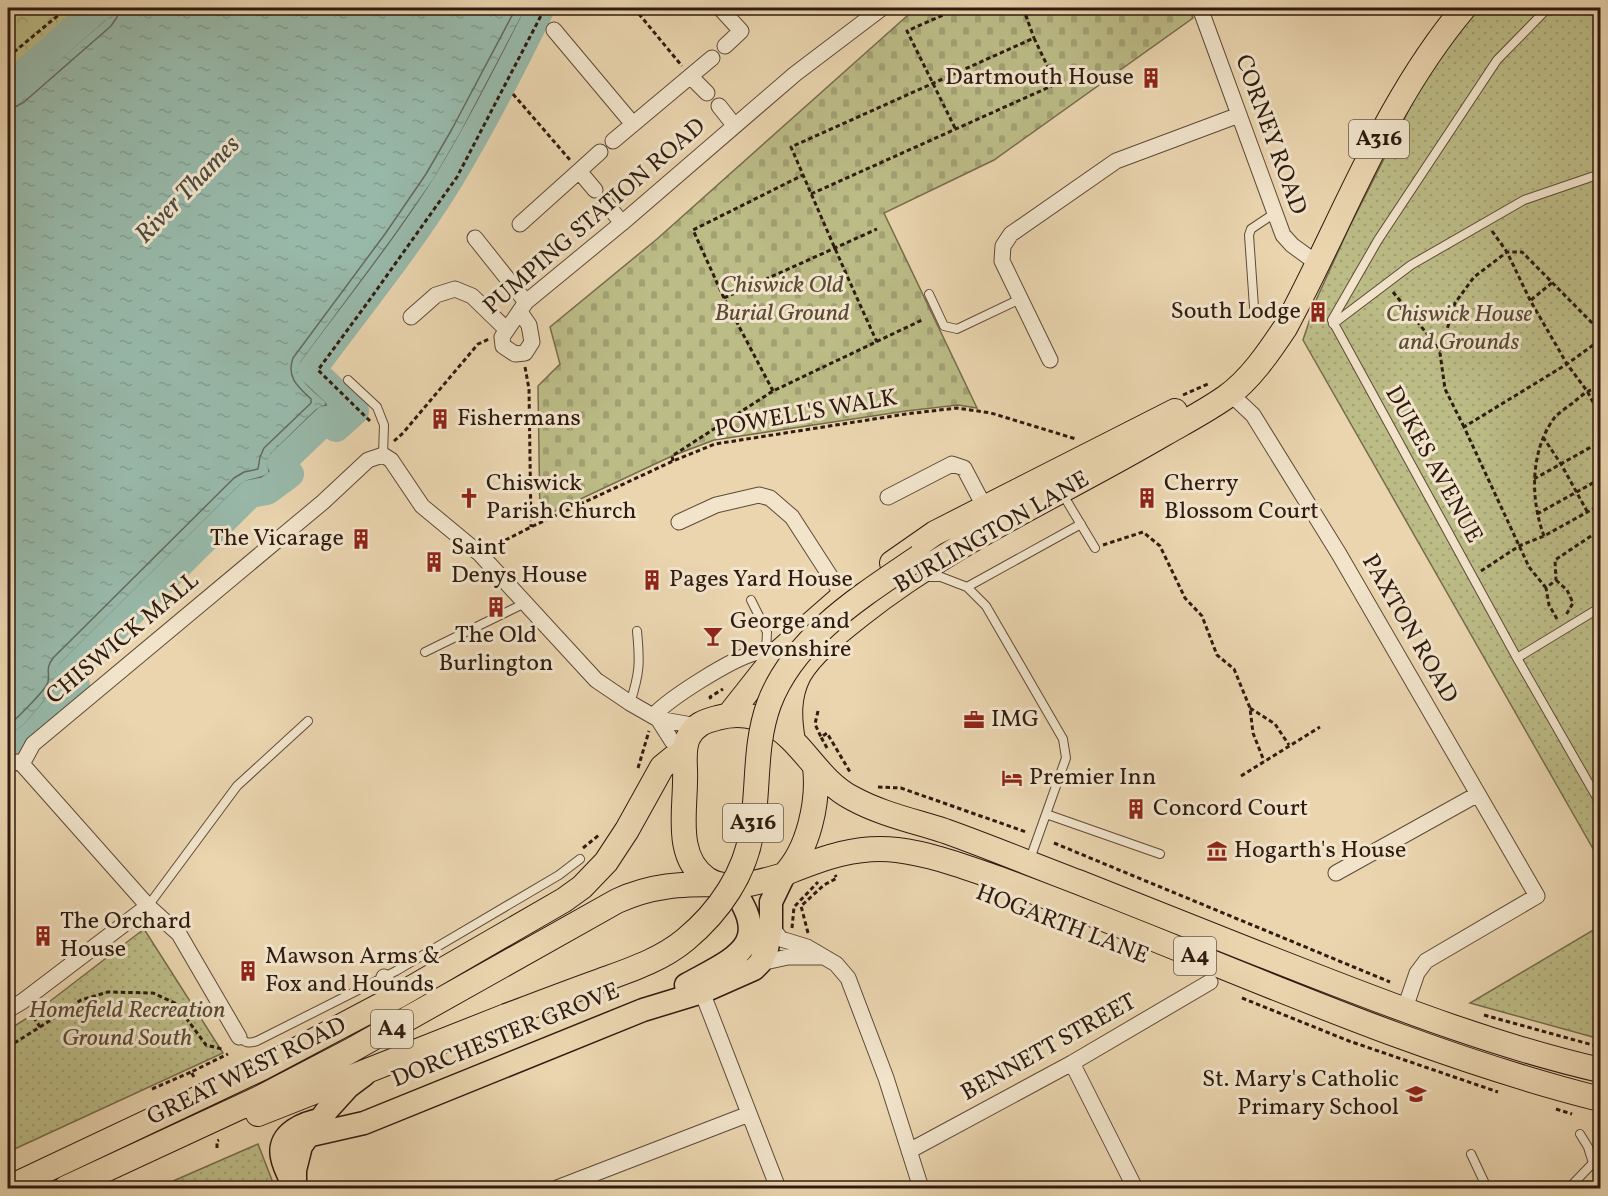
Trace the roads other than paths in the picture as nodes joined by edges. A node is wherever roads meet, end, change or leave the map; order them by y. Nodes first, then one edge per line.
1 (720, 8) edge
2 (882, 8) edge
3 (1200, 8) edge
4 (1464, 8) edge
5 (1548, 8) edge
6 (554, 30) dead end
7 (724, 46) dead end
8 (712, 58) dead end
9 (691, 77) junction
10 (707, 93) dead end
11 (719, 106) dead end
12 (1239, 115) junction
13 (632, 123) junction
14 (734, 125) junction
15 (613, 141) dead end
16 (600, 152) dead end
17 (579, 171) junction
18 (1600, 174) edge
19 (595, 190) dead end
20 (605, 202) dead end
21 (1275, 213) junction
22 (622, 223) junction
23 (520, 224) dead end
24 (475, 238) dead end
25 (1318, 264) junction
26 (929, 294) dead end
27 (1020, 299) junction
28 (523, 307) junction
29 (1254, 307) dead end
30 (411, 317) dead end
31 (1333, 324) junction
32 (506, 329) junction
33 (1050, 360) dead end
34 (1252, 371) junction
35 (348, 380) dead end
36 (1228, 395) junction
37 (383, 455) junction
38 (1056, 482) junction
39 (888, 497) dead end
40 (985, 508) junction
41 (679, 522) dead end
42 (1081, 524) junction
43 (1095, 548) road end
44 (917, 566) junction
45 (967, 587) junction
46 (843, 596) junction
47 (751, 600) dead end
48 (525, 603) junction
49 (1596, 610) dead end
50 (637, 631) dead end
51 (425, 652) dead end
52 (772, 652) junction
53 (1517, 658) junction
54 (630, 703) junction
55 (729, 715) junction
56 (656, 717) junction
57 (308, 721) dead end
58 (697, 726) junction
59 (793, 741) junction
60 (685, 752) junction
61 (823, 760) junction
62 (15, 764) edge
63 (1478, 794) junction
64 (1600, 803) edge
65 (1046, 814) junction
66 (1160, 854) dead end
67 (579, 856) road end
68 (1029, 863) junction
69 (786, 873) junction
70 (1336, 873) dead end
71 (724, 884) junction
72 (148, 906) junction
73 (784, 930) junction
74 (822, 957) junction
75 (760, 963) junction
76 (1210, 982) dead end
77 (390, 987) junction
78 (702, 992) junction
79 (8, 1010) edge
80 (643, 1010) junction
81 (1404, 1011) junction
82 (239, 1037) joint
83 (1072, 1063) junction
84 (373, 1069) junction
85 (1600, 1070) edge
86 (1600, 1099) edge
87 (749, 1114) junction
88 (315, 1128) junction
89 (1580, 1134) dead end
90 (909, 1151) junction
91 (1471, 1154) dead end
92 (8, 1188) edge
93 (66, 1188) edge
94 (82, 1188) edge
95 (295, 1188) edge
96 (557, 1188) edge
97 (778, 1188) edge
98 (921, 1188) edge
99 (1135, 1188) edge
100 (1487, 1188) edge
101 (1569, 1188) edge

1 - 7 street
2 - 14 street, PUMPING STATION ROAD
3 - 12 street, CORNEY ROAD
4 - 25 highway, BURLINGTON LANE / A316
5 - 31 lane
6 - 13 street
8 - 9 street
9 - 10 street
9 - 13 street
11 - 14 street
12 - 21 street, CORNEY ROAD
12 - 27 street
13 - 15 street
14 - 22 street, PUMPING STATION ROAD
16 - 17 street
17 - 19 street
17 - 23 street
18 - 31 lane
20 - 22 street
21 - 25 street, CORNEY ROAD
21 - 29 lane
22 - 28 street, PUMPING STATION ROAD
24 - 28 street
25 - 34 highway, BURLINGTON LANE / A316
26 - 27 lane
27 - 33 street
28 - 32 street, PUMPING STATION ROAD
28 - 32 street
30 - 32 street
31 - 53 lane, DUKES AVENUE
34 - 36 highway, BURLINGTON LANE / A316
34 - 38 highway, BURLINGTON LANE / A316
35 - 37 lane
36 - 38 highway, BURLINGTON LANE / A316
36 - 63 street, PAXTON ROAD
37 - 48 street
37 - 62 street, CHISWICK MALL
38 - 40 highway, BURLINGTON LANE / A316
38 - 42 lane
38 - 44 highway, A316
39 - 40 street
40 - 46 highway, BURLINGTON LANE / A316
41 - 46 street
42 - 43 lane
42 - 45 lane
44 - 45 lane
44 - 59 highway, BURLINGTON LANE / A316
44 - 84 highway, A316, bridge
45 - 65 lane
46 - 52 highway, BURLINGTON LANE / A316
47 - 52 lane
48 - 51 lane
48 - 54 street
49 - 53 lane
50 - 54 lane
52 - 55 highway, BURLINGTON LANE / A316
52 - 56 street, BURLINGTON LANE
53 - 64 lane, DUKES AVENUE
54 - 56 street
55 - 58 highway
55 - 59 highway
56 - 58 street
56 - 60 street
57 - 72 lane
58 - 60 highway
59 - 61 highway
60 - 71 highway
60 - 77 highway, GREAT WEST ROAD / A4
61 - 68 highway, HOGARTH LANE / A4
61 - 69 highway
62 - 72 street
63 - 70 street
63 - 81 street, PAXTON ROAD
65 - 66 lane
65 - 68 lane
67 - 77 lane
68 - 81 highway, HOGARTH LANE / A4
69 - 71 highway
69 - 73 main road, A316
69 - 86 highway, HOGARTH LANE / A4
71 - 80 main road, DORCHESTER GROVE / A316
71 - 93 highway, GREAT WEST ROAD / A4
72 - 79 street
72 - 82 street
73 - 74 street
73 - 75 main road, A316
74 - 75 street
74 - 90 street
75 - 78 main road, DORCHESTER GROVE / A316
76 - 83 street, BENNETT STREET
77 - 82 lane
77 - 92 highway, GREAT WEST ROAD / A4
78 - 80 main road, DORCHESTER GROVE / A316
78 - 87 street
80 - 88 main road, DORCHESTER GROVE / A316
81 - 85 highway, HOGARTH LANE / A4
83 - 90 street, BENNETT STREET
83 - 99 street
84 - 88 main road, A316
84 - 94 highway, A4
87 - 96 street
87 - 97 street
88 - 95 main road, A316
89 - 101 lane
90 - 98 street
91 - 100 lane

